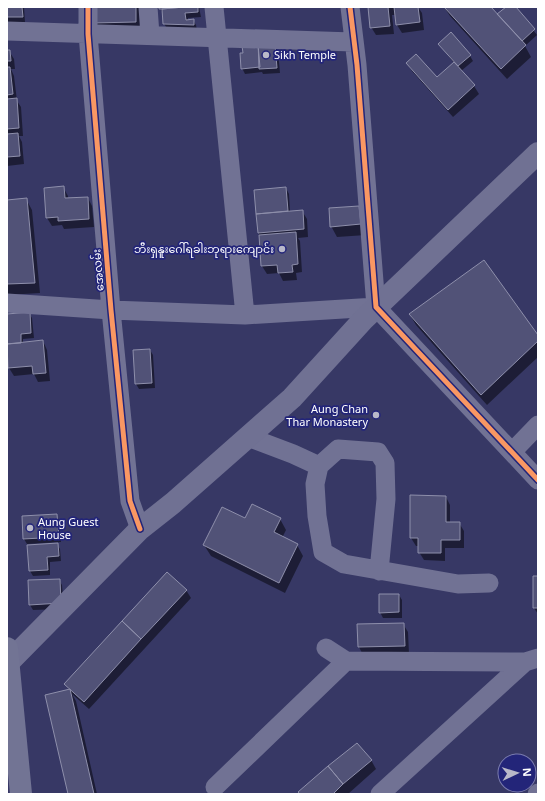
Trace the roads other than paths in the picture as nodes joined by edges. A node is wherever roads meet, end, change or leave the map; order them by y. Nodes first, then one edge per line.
1 (88, 7) edge
2 (148, 7) edge
3 (214, 7) edge
4 (350, 7) edge
5 (7, 31) edge
6 (88, 34) junction
7 (150, 35) junction
8 (216, 37) junction
9 (353, 42) junction
10 (538, 153) edge
11 (7, 303) edge
12 (376, 307) junction
13 (111, 310) junction
14 (245, 315) junction
15 (538, 425) edge
16 (248, 437) junction
17 (512, 452) junction
18 (319, 466) junction
19 (538, 480) edge
20 (140, 529) junction
21 (379, 570) junction
22 (489, 583) dead end
23 (326, 648) dead end
24 (7, 658) edge
25 (532, 660) edge
26 (346, 661) junction
27 (216, 792) edge
28 (21, 794) edge
29 (380, 794) edge

1 - 6 street, အေလမ်း
2 - 7 street
3 - 8 street
4 - 9 street
5 - 6 street
6 - 7 street
6 - 13 street, အေလမ်း
7 - 8 street
8 - 9 street
8 - 14 street
9 - 12 street
10 - 12 main road
11 - 13 street
12 - 14 street
12 - 16 main road
12 - 17 street
13 - 14 street
13 - 20 street, အေလမ်း
15 - 17 street
16 - 18 street
16 - 20 main road
17 - 19 street
18 - 21 street
18 - 21 street
20 - 24 main road
21 - 22 street
23 - 26 street
24 - 28 highway
25 - 26 street
25 - 29 street
26 - 27 street

